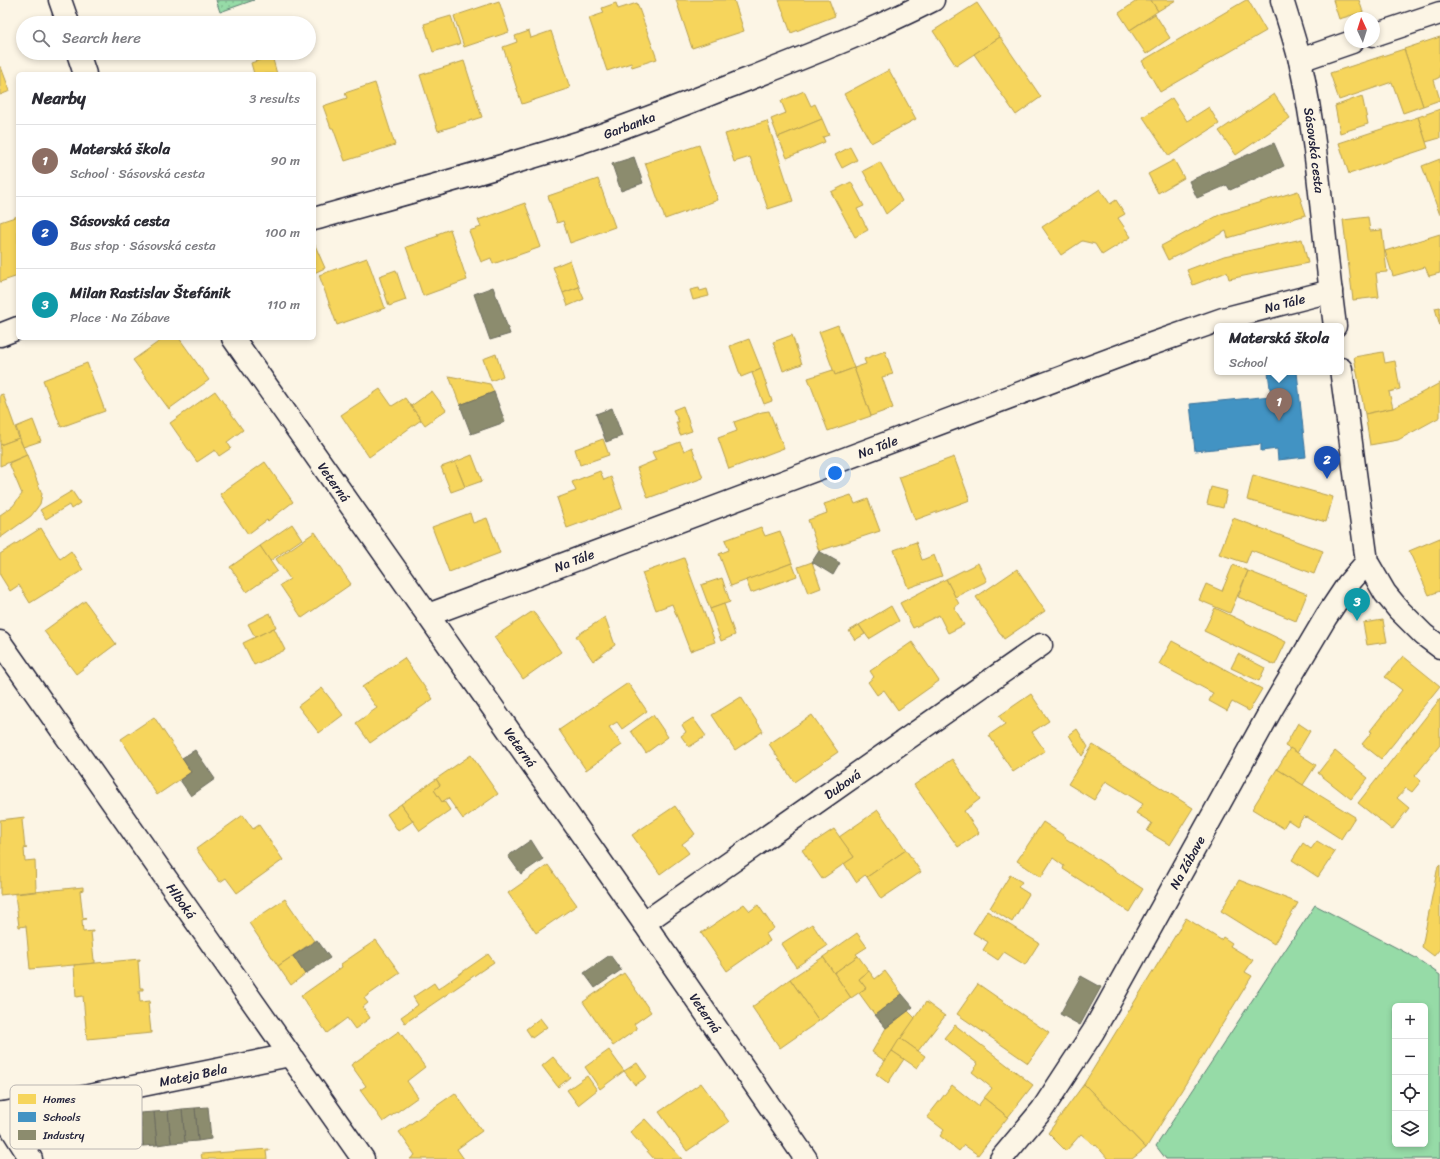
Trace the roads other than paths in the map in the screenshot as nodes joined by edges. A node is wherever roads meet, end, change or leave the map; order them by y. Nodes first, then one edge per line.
1 (60, 0) edge
2 (933, 0) edge
3 (1282, 0) edge
4 (1440, 13) edge
5 (66, 16) edge
6 (1380, 33) edge
7 (1344, 45) edge
8 (80, 60) edge
9 (1300, 60) junction
10 (84, 72) edge
11 (316, 218) edge
12 (1331, 291) junction
13 (1335, 323) edge
14 (16, 329) edge
15 (0, 335) edge
16 (234, 340) edge
17 (1342, 375) edge
18 (1367, 562) junction
19 (428, 615) junction
20 (0, 642) edge
21 (1041, 646) dead end
22 (1440, 647) edge
23 (644, 922) junction
24 (290, 1055) junction
25 (142, 1085) edge
26 (1, 1114) edge
27 (10, 1128) edge
28 (24, 1149) edge
29 (31, 1159) edge
30 (363, 1159) edge
31 (806, 1159) edge
32 (1001, 1159) edge

1 - 5 street
2 - 11 street, Garbanka
3 - 9 street, Sásovská cesta
4 - 6 street
7 - 9 street
8 - 10 street
9 - 12 street, Sásovská cesta
12 - 13 street, Sásovská cesta
12 - 19 street, Na Tále
14 - 15 street
16 - 19 street, Veterná
17 - 18 street
18 - 22 street
18 - 32 street, Na Zábave
19 - 23 street, Veterná
20 - 24 street, Hlboká
21 - 23 street, Dubová
23 - 31 street, Veterná
24 - 25 street, Mateja Bela
24 - 30 street, Hlboká
26 - 27 street, Mateja Bela
28 - 29 street, Mateja Bela

